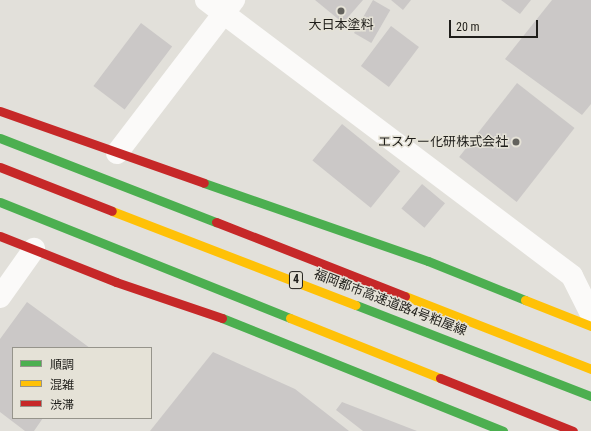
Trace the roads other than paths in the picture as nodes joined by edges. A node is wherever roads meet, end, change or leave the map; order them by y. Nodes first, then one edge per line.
1 (206, 0) edge
2 (229, 7) edge
3 (0, 111) edge
4 (0, 138) edge
5 (117, 153) junction
6 (0, 167) edge
7 (0, 202) edge
8 (0, 236) edge
9 (34, 249) junction
10 (0, 297) edge
11 (591, 314) edge
12 (591, 326) edge
13 (591, 369) edge
14 (591, 396) edge
15 (503, 431) edge
16 (573, 431) edge

1 - 2 street
2 - 5 street
2 - 11 street
3 - 5 main road
4 - 13 main road
5 - 12 main road
6 - 14 main road, 福岡都市高速道路4号粕屋線 / 4
7 - 16 main road
8 - 9 main road
9 - 10 street
9 - 15 main road

